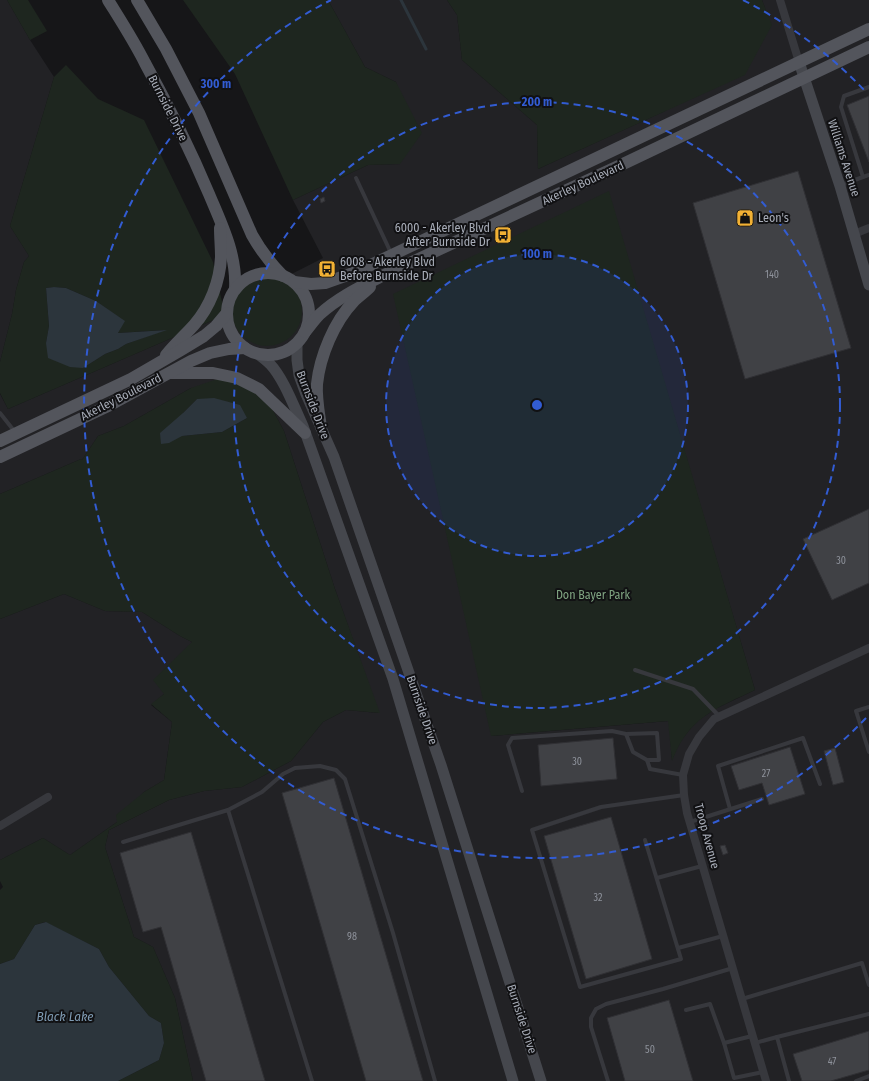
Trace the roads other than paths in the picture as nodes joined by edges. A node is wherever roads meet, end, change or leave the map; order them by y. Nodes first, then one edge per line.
1 (108, 0) edge
2 (137, 0) edge
3 (780, 0) edge
4 (869, 29) edge
5 (869, 47) edge
6 (799, 62) junction
7 (804, 78) junction
8 (869, 87) edge
9 (869, 175) edge
10 (863, 177) junction
11 (356, 178) dead end
12 (840, 186) junction
13 (219, 217) junction
14 (869, 228) edge
15 (854, 234) junction
16 (392, 255) junction
17 (283, 276) junction
18 (382, 276) junction
19 (294, 282) junction
20 (869, 285) edge
21 (235, 289) junction
22 (227, 313) junction
23 (305, 332) junction
24 (297, 343) junction
25 (245, 348) junction
26 (258, 354) junction
27 (160, 362) junction
28 (167, 373) junction
29 (0, 413) edge
30 (321, 427) junction
31 (305, 433) junction
32 (16, 434) junction
33 (0, 441) edge
34 (0, 457) edge
35 (869, 648) edge
36 (635, 670) dead end
37 (869, 707) edge
38 (720, 717) junction
39 (626, 734) junction
40 (869, 752) edge
41 (647, 760) junction
42 (683, 775) junction
43 (820, 784) dead end
44 (522, 791) dead end
45 (684, 795) junction
46 (48, 797) dead end
47 (762, 799) dead end
48 (730, 809) junction
49 (228, 810) junction
50 (689, 822) junction
51 (0, 826) edge
52 (645, 840) dead end
53 (122, 842) dead end
54 (702, 866) junction
55 (657, 878) junction
56 (723, 936) junction
57 (678, 948) junction
58 (733, 968) junction
59 (869, 985) edge
60 (742, 999) junction
61 (686, 1010) dead end
62 (869, 1014) edge
63 (777, 1037) junction
64 (754, 1039) junction
65 (724, 1043) junction
66 (763, 1072) junction
67 (869, 1076) edge
68 (735, 1080) edge
69 (312, 1081) edge
70 (435, 1081) edge
71 (513, 1081) edge
72 (541, 1081) edge
73 (608, 1081) edge
74 (766, 1081) edge
75 (789, 1081) edge
76 (856, 1081) edge

1 - 13 main road, Burnside Drive
2 - 17 main road, Burnside Drive
3 - 6 street
4 - 6 main road, Akerley Boulevard
5 - 7 main road, Akerley Boulevard
6 - 7 main road, Williams Avenue
6 - 16 main road, Akerley Boulevard
7 - 12 main road, Williams Avenue
7 - 18 main road, Akerley Boulevard
8 - 10 lane
9 - 10 lane
10 - 12 lane
11 - 16 lane
12 - 15 main road, Williams Avenue
13 - 21 main road, Burnside Drive
13 - 27 main road
14 - 15 street
15 - 20 main road, Williams Avenue
16 - 19 main road, Akerley Boulevard
17 - 19 main road
17 - 21 main road
18 - 23 main road, Akerley Boulevard
18 - 30 main road
19 - 23 main road
21 - 22 main road
22 - 25 main road
22 - 27 main road, Akerley Boulevard
23 - 24 main road
24 - 26 main road
24 - 30 main road, Burnside Drive
25 - 26 main road
25 - 28 main road, Akerley Boulevard
26 - 31 main road, Burnside Drive
27 - 32 main road, Akerley Boulevard
28 - 31 main road
28 - 34 main road, Akerley Boulevard
29 - 32 lane
30 - 72 main road, Burnside Drive
31 - 71 main road, Burnside Drive
32 - 33 main road, Akerley Boulevard
35 - 38 street, Troop Avenue
36 - 38 lane
37 - 40 lane
38 - 42 street, Troop Avenue
39 - 41 lane
39 - 41 lane
39 - 44 lane
41 - 42 lane
42 - 45 street, Troop Avenue
43 - 48 lane
45 - 50 street, Troop Avenue
45 - 57 lane
46 - 51 street
47 - 48 lane
48 - 50 lane
49 - 53 lane
49 - 69 lane
49 - 70 lane
50 - 54 street, Troop Avenue
52 - 55 lane
54 - 55 lane
54 - 56 street, Troop Avenue
55 - 57 lane
56 - 57 lane
56 - 58 street, Troop Avenue
58 - 60 street, Troop Avenue
58 - 73 lane
59 - 60 lane
60 - 64 street, Troop Avenue
61 - 65 lane
62 - 63 lane
63 - 64 lane
63 - 75 lane
64 - 65 lane
64 - 66 street, Troop Avenue
65 - 68 lane
66 - 68 lane
66 - 74 street, Troop Avenue
67 - 76 lane

